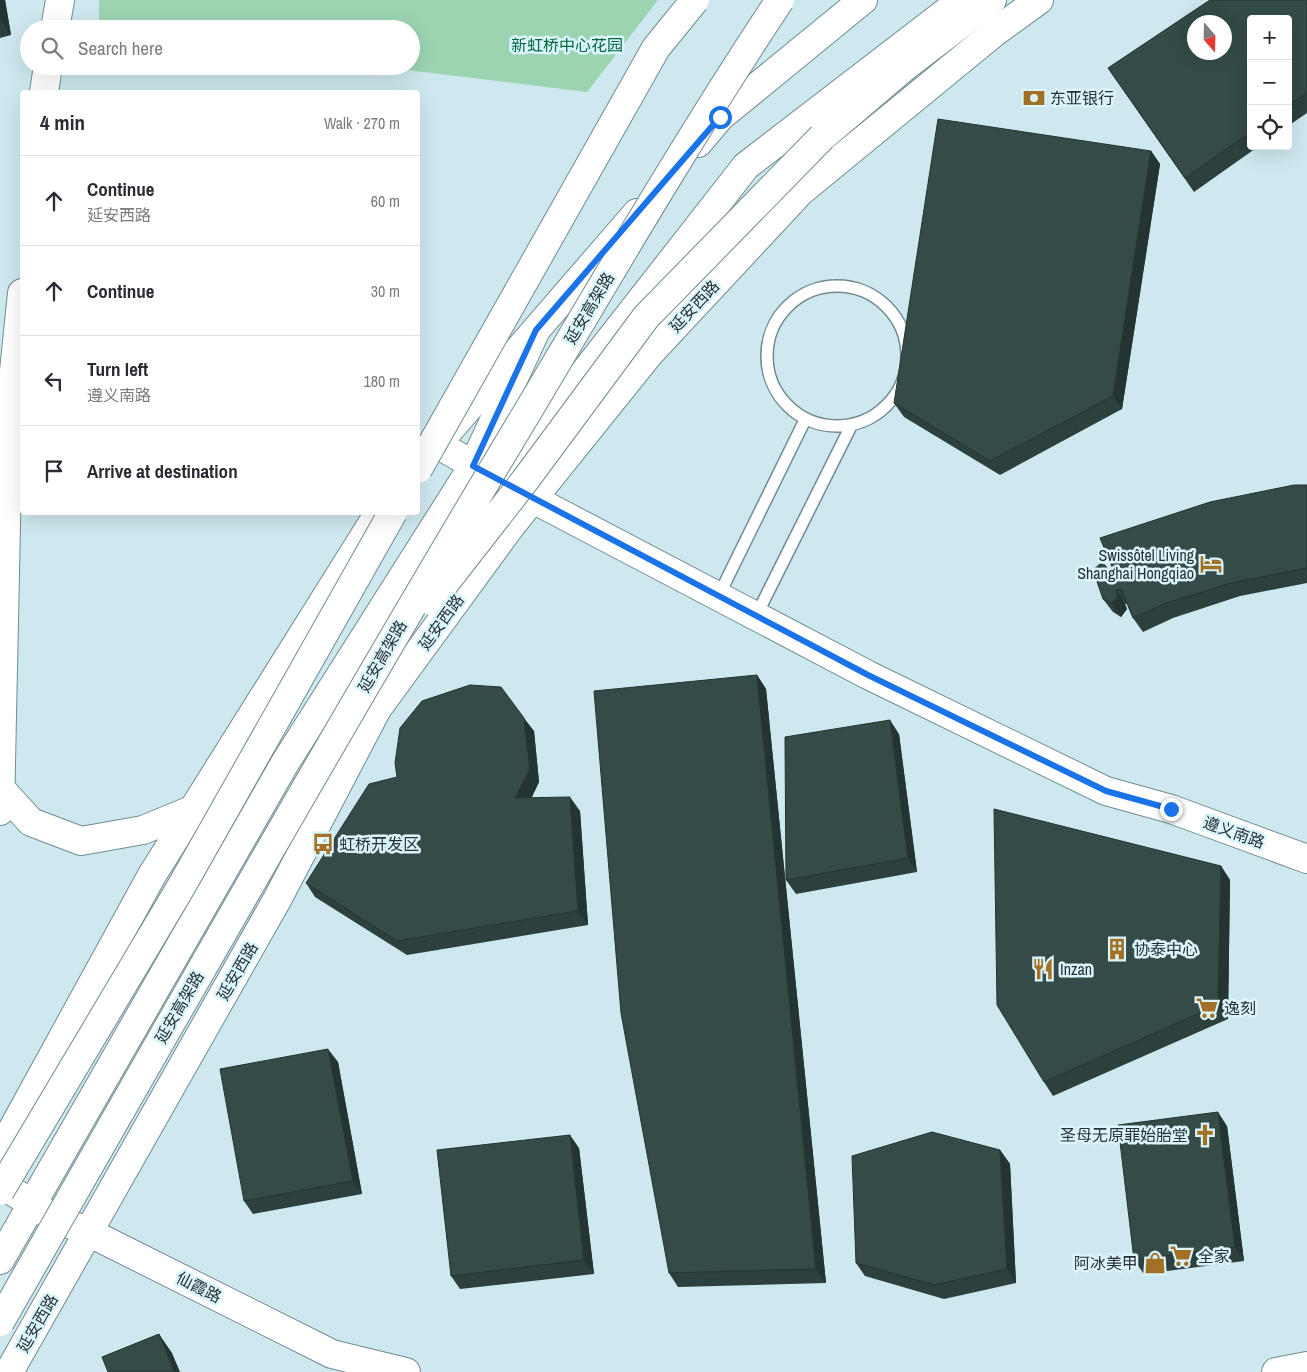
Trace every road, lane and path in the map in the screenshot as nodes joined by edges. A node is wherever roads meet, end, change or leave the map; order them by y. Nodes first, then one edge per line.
1 (60, 0) edge
2 (695, 0) edge
3 (780, 0) edge
4 (862, 0) edge
5 (962, 0) edge
6 (992, 0) edge
7 (1038, 0) edge
8 (57, 20) edge
9 (47, 75) edge
10 (44, 90) edge
11 (20, 313) edge
12 (536, 330) junction
13 (805, 420) junction
14 (850, 426) junction
15 (437, 444) junction
16 (420, 463) edge
17 (420, 465) edge
18 (473, 466) junction
19 (499, 480) junction
20 (533, 499) junction
21 (378, 515) edge
22 (391, 515) edge
23 (718, 596) junction
24 (756, 616) junction
25 (363, 689) junction
26 (0, 800) edge
27 (194, 809) junction
28 (1307, 859) edge
29 (0, 1152) edge
30 (0, 1183) edge
31 (0, 1191) edge
32 (40, 1210) junction
33 (88, 1232) junction
34 (0, 1260) edge
35 (0, 1299) edge
36 (0, 1322) edge
37 (1307, 1366) edge
38 (9, 1372) edge
39 (406, 1372) edge
40 (1276, 1372) edge

1 - 8 main road
2 - 16 main road, bridge
3 - 25 main road, 延安高架路, bridge
4 - 12 main road
5 - 19 main road, 延安西路
6 - 25 main road, bridge
7 - 20 main road, 延安西路
9 - 10 main road
11 - 26 main road
12 - 15 main road
12 - 18 main road, 延安西路
13 - 14 lane
13 - 14 lane
13 - 23 lane
14 - 24 lane
15 - 17 main road
15 - 18 main road, 遵义南路
18 - 19 main road, 遵义南路
18 - 32 main road, 延安西路
19 - 20 main road, 遵义南路
19 - 32 main road, 延安西路
20 - 23 main road, 遵义南路
20 - 33 main road, 延安西路
21 - 27 main road
22 - 31 main road, bridge
23 - 24 main road, 遵义南路
24 - 28 main road, 遵义南路
25 - 36 main road, 延安高架路, bridge
26 - 27 main road
27 - 29 main road
30 - 32 main road, 仙霞路
32 - 33 main road, 仙霞路
32 - 34 main road, 延安西路
32 - 35 main road, 延安西路
33 - 38 main road, 延安西路
33 - 39 main road, 仙霞路
37 - 40 main road

